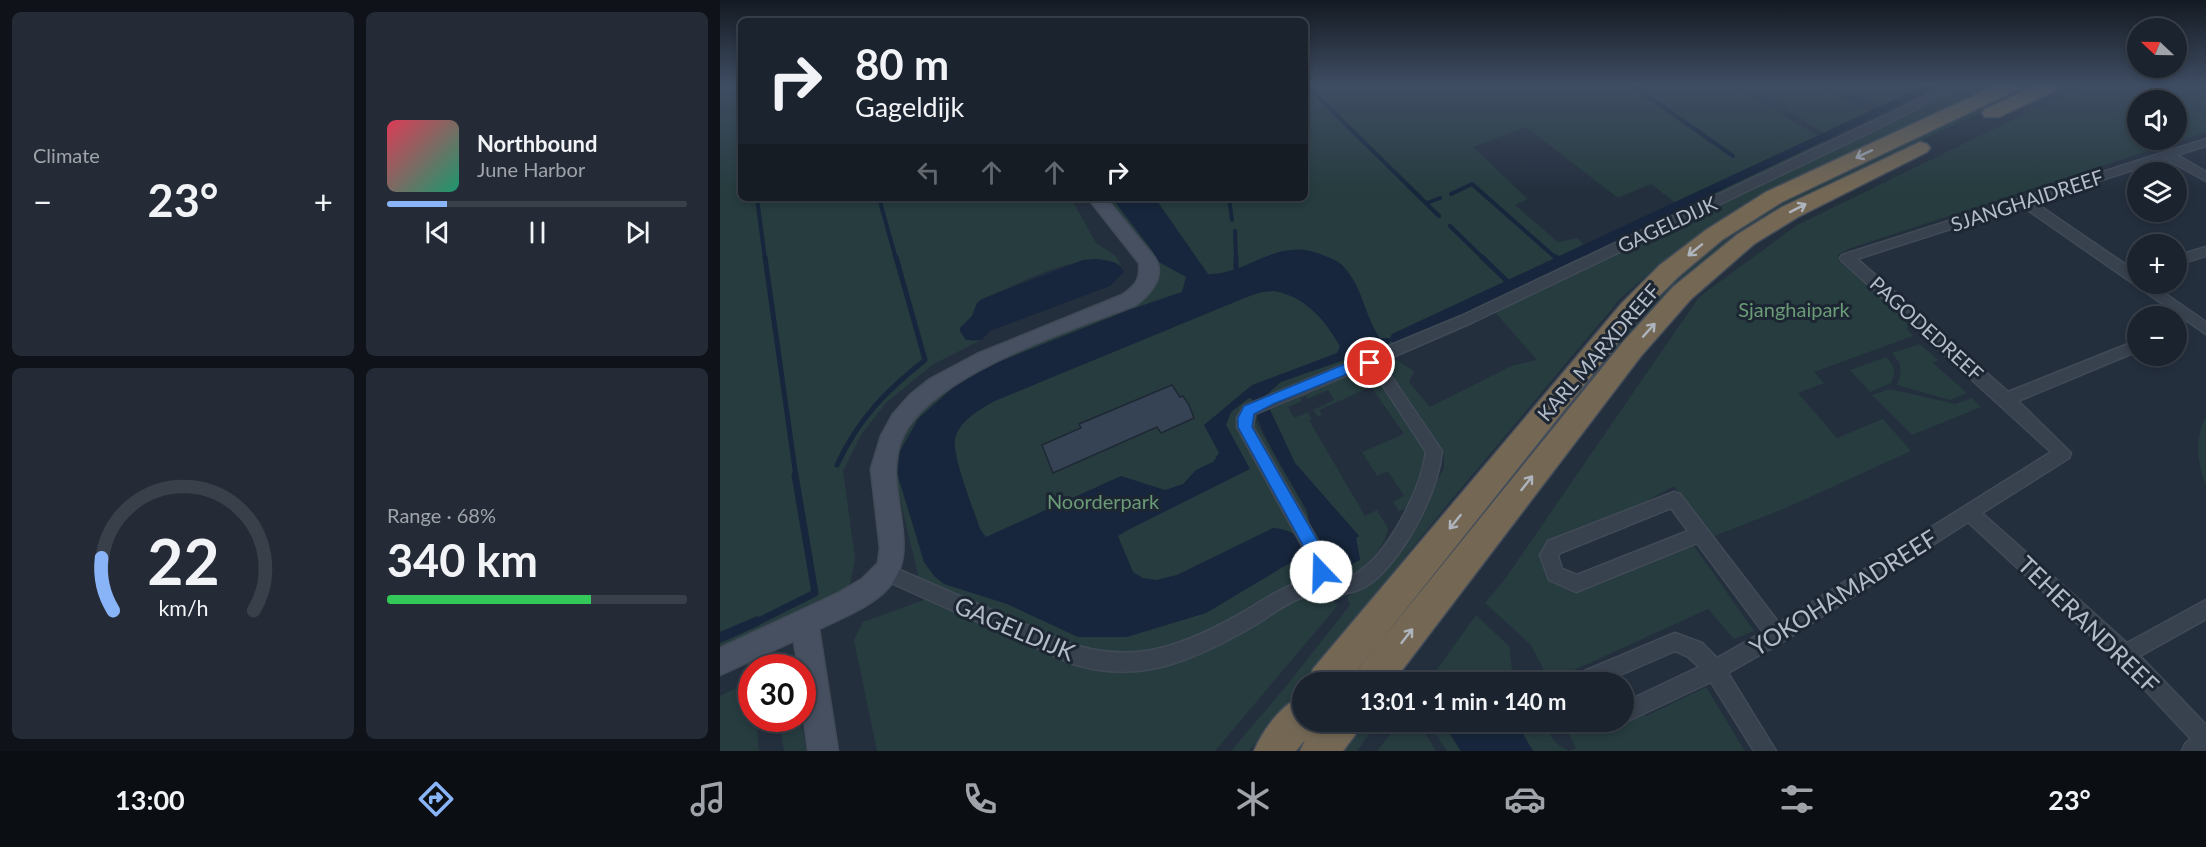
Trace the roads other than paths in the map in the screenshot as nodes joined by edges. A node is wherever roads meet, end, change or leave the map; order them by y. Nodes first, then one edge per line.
1 (1889, 120) edge
2 (1938, 120) edge
3 (1980, 120) edge
4 (2206, 142) edge
5 (2168, 155) junction
6 (2206, 177) edge
7 (1099, 201) edge
8 (2024, 201) junction
9 (2206, 251) edge
10 (2187, 257) edge
11 (1847, 258) joint
12 (2127, 271) edge
13 (2158, 294) edge
14 (2206, 329) edge
15 (2127, 350) edge
16 (1378, 363) junction
17 (2006, 399) junction
18 (1969, 512) junction
19 (1700, 534) junction
20 (886, 572) junction
21 (1322, 588) junction
22 (2206, 609) edge
23 (805, 621) junction
24 (1777, 635) junction
25 (2125, 654) junction
26 (720, 662) edge
27 (1715, 670) junction
28 (1334, 672) edge
29 (1379, 672) edge
30 (1605, 672) edge
31 (1634, 708) edge
32 (1292, 727) edge
33 (1334, 732) edge
34 (2206, 741) edge
35 (823, 751) edge
36 (1273, 751) edge
37 (1319, 751) edge
38 (1766, 751) edge
39 (2192, 751) edge

1 - 16 street, GAGELDIJK
2 -> 28 highway, KARL MARXDREEF
29 -> 3 highway, KARL MARXDREEF
4 - 5 street, SJANGHAIDREEF
5 - 6 street
5 - 8 street, SJANGHAIDREEF
7 - 20 street
8 - 11 street, SJANGHAIDREEF
8 - 12 street
9 - 10 street
11 - 17 street, PAGODEDREEF
13 - 14 street
15 - 17 street
16 - 21 street, GAGELDIJK
16 - 21 street, GAGELDIJK
17 - 18 street, PAGODEDREEF
18 - 24 street, YOKOHAMADREEF
18 - 25 street, TEHERANDREEF
19 - 19 street
19 - 24 street
20 - 21 street, GAGELDIJK
20 - 23 street
22 - 25 street
23 - 26 street
23 - 35 street
24 - 27 street, YOKOHAMADREEF
25 - 34 street, TEHERANDREEF
27 - 30 street
27 - 31 street, YOKOHAMADREEF
27 - 38 street
32 - 36 highway
33 - 37 highway
34 - 39 street

